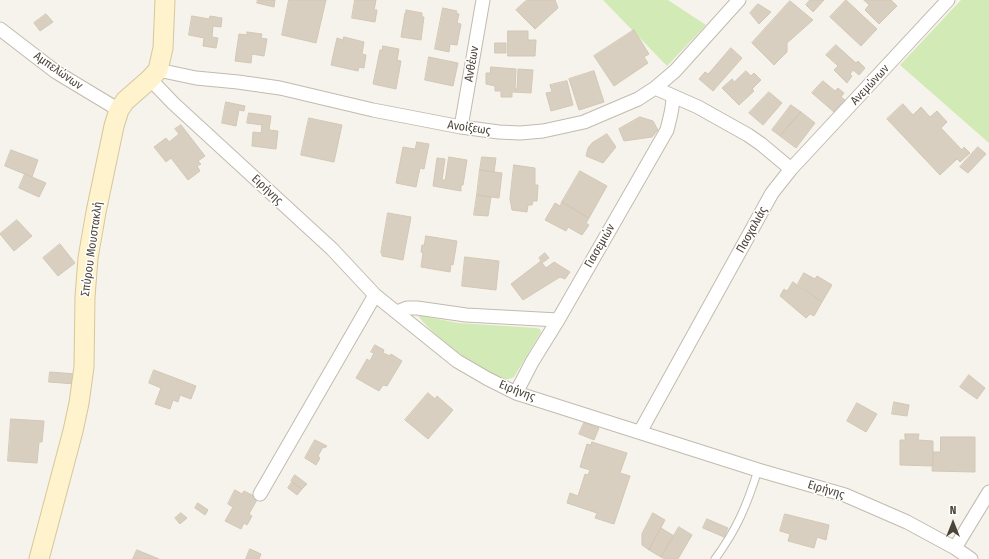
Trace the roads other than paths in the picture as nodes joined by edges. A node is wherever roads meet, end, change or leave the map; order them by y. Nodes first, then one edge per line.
1 (165, 0) edge
2 (483, 0) edge
3 (739, 0) edge
4 (948, 0) edge
5 (0, 29) edge
6 (154, 74) junction
7 (655, 88) junction
8 (673, 97) junction
9 (119, 110) junction
10 (461, 127) junction
11 (790, 169) junction
12 (374, 295) junction
13 (397, 312) junction
14 (558, 320) junction
15 (516, 393) junction
16 (640, 432) junction
17 (758, 470) junction
18 (989, 492) edge
19 (260, 494) dead end
20 (955, 548) junction
21 (39, 559) edge
22 (715, 559) edge
23 (971, 559) edge

1 - 6 street
2 - 10 street, Ανθέων
3 - 7 street, Ανοίξεως
4 - 11 street, Ανεμώνων
5 - 9 street, Αμπελώνων
6 - 9 street, Σπύρου Μουστακλή
6 - 10 street, Ανοίξεως
6 - 12 street, Ειρήνης
7 - 8 street
7 - 10 street, Ανοίξεως
8 - 11 street
8 - 14 street, Γιασεμιών
9 - 21 street, Σπύρου Μουστακλή
11 - 16 street, Πασχαλιάς
12 - 13 street, Ειρήνης
12 - 19 street
13 - 14 street
13 - 15 street, Ειρήνης
14 - 15 street, Γιασεμιών
15 - 16 street, Ειρήνης
16 - 17 street, Ειρήνης
17 - 20 street, Ειρήνης
17 - 22 lane
18 - 20 street
20 - 23 street, Ειρήνης

